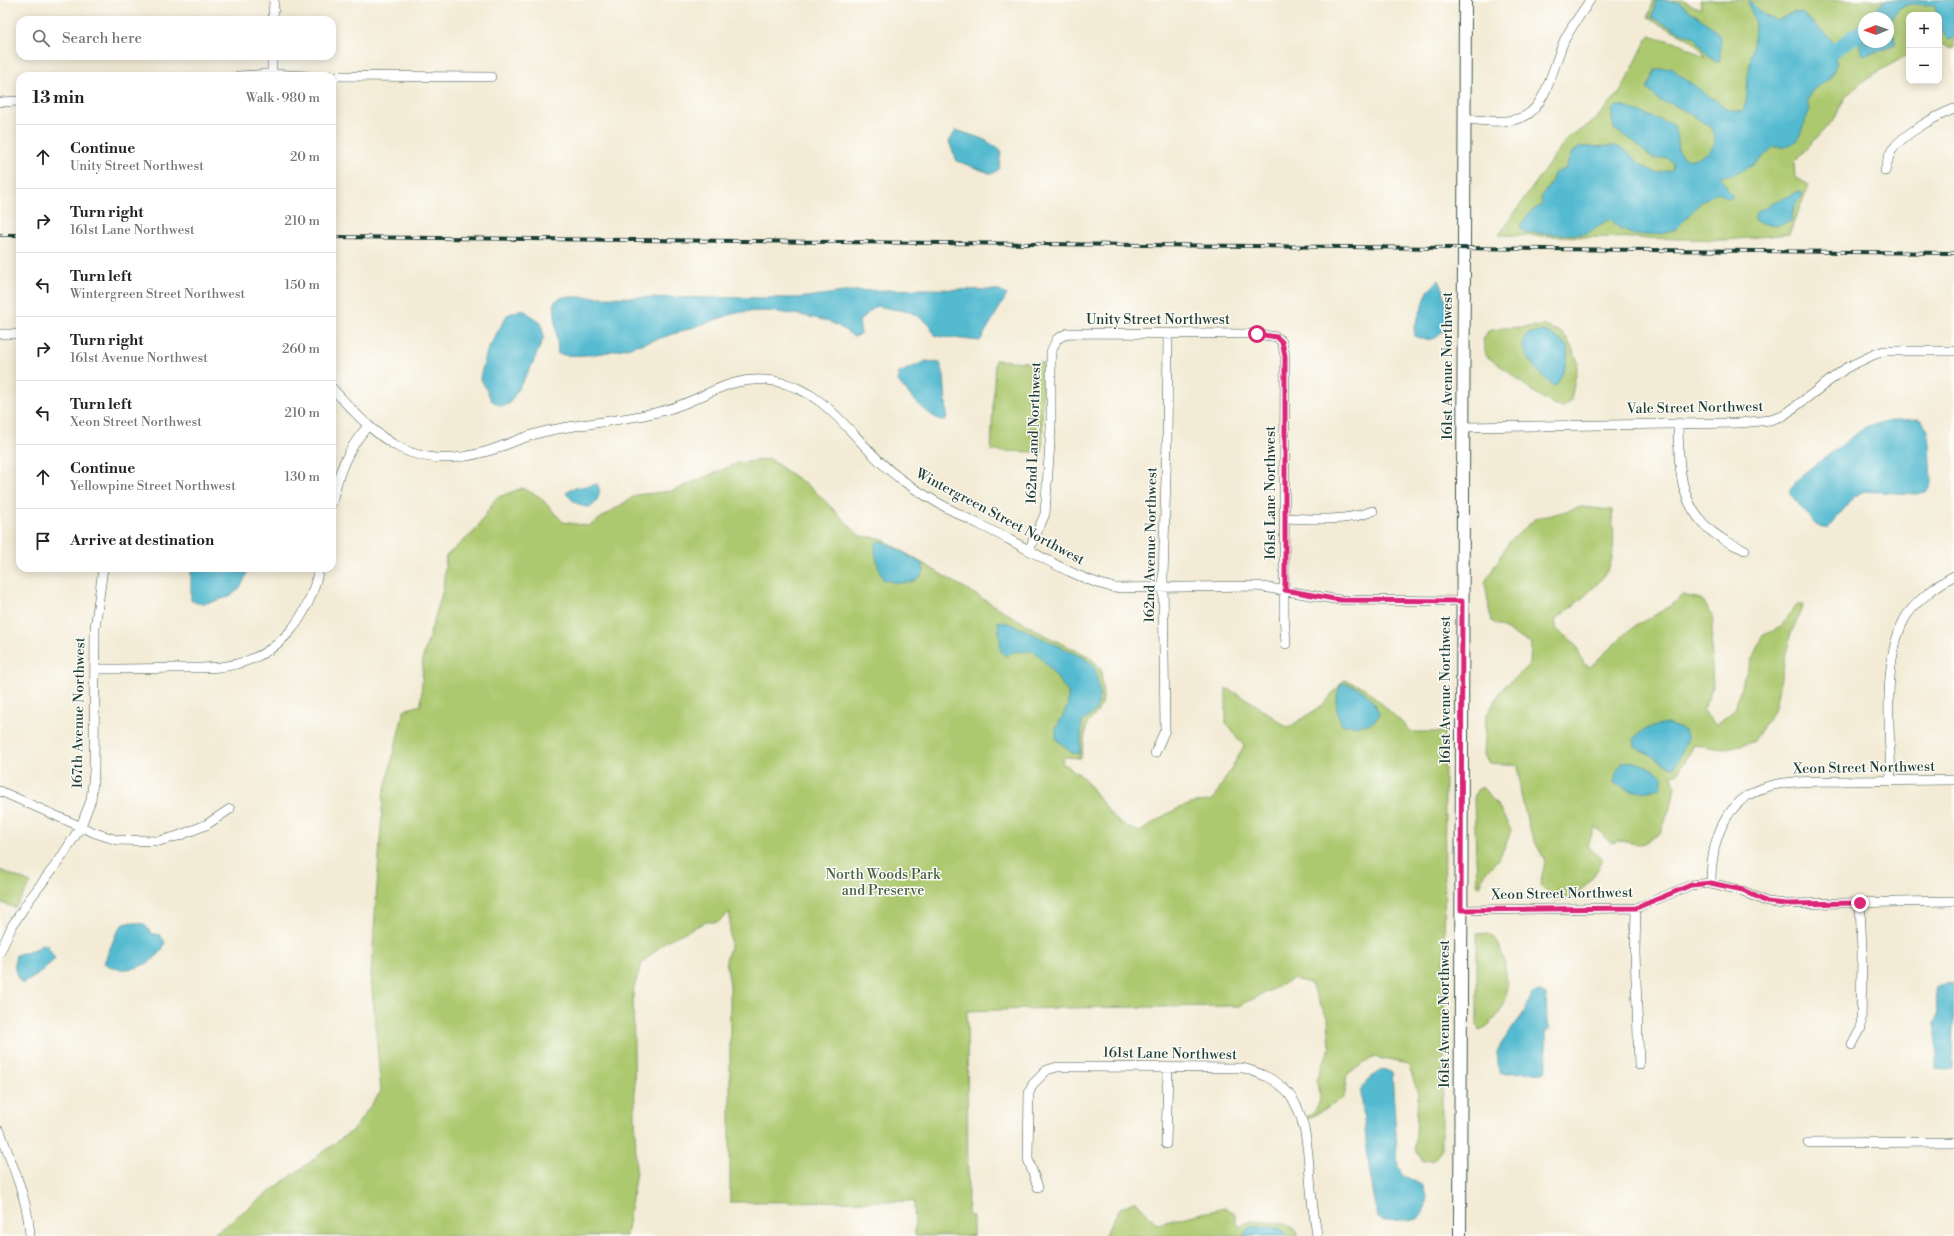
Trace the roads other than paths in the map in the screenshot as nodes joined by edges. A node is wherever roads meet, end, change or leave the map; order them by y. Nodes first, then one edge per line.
1 (274, 0) edge
2 (1465, 0) edge
3 (1590, 0) edge
4 (273, 16) edge
5 (272, 60) edge
6 (272, 72) edge
7 (336, 76) edge
8 (491, 77) dead end
9 (16, 101) edge
10 (0, 102) edge
11 (1954, 109) edge
12 (1464, 119) junction
13 (1885, 171) dead end
14 (0, 334) edge
15 (16, 334) edge
16 (1168, 335) junction
17 (1057, 339) joint
18 (1282, 342) joint
19 (1954, 351) edge
20 (336, 392) edge
21 (1678, 423) junction
22 (368, 427) junction
23 (1463, 427) junction
24 (336, 482) edge
25 (1373, 511) dead end
26 (1285, 518) junction
27 (1029, 550) junction
28 (1745, 550) dead end
29 (102, 572) edge
30 (318, 572) edge
31 (1954, 576) edge
32 (1163, 588) junction
33 (1285, 590) junction
34 (1462, 601) junction
35 (1286, 644) dead end
36 (96, 669) junction
37 (1155, 753) dead end
38 (1954, 780) edge
39 (1892, 781) junction
40 (0, 791) edge
41 (230, 809) dead end
42 (81, 826) junction
43 (1711, 883) junction
44 (1954, 901) edge
45 (1860, 903) junction
46 (1636, 908) junction
47 (1461, 910) junction
48 (0, 952) edge
49 (1852, 1045) dead end
50 (1639, 1065) dead end
51 (1168, 1068) junction
52 (0, 1131) edge
53 (1954, 1142) edge
54 (1808, 1143) dead end
55 (1166, 1144) dead end
56 (1038, 1187) dead end
57 (30, 1236) edge
58 (1317, 1236) edge
59 (1460, 1236) edge

1 - 4 street
2 - 12 main road, 161st Avenue Northwest
3 - 12 street
5 - 6 street
7 - 8 street
9 - 10 street
11 - 13 street
12 - 23 main road, 161st Avenue Northwest
14 - 15 street
16 - 17 street, Unity Street Northwest
16 - 18 street, Unity Street Northwest
16 - 32 street, 162nd Avenue Northwest
17 - 27 street, 162nd Land Northwest
18 - 26 street, 161st Lane Northwest
19 - 21 street, Vale Street Northwest
20 - 22 street, Wintergreen Street Northwest
21 - 23 street, Vale Street Northwest
21 - 28 street
22 - 24 street
22 - 27 street, Wintergreen Street Northwest
23 - 34 main road, 161st Avenue Northwest
25 - 26 street
26 - 33 street, 161st Lane Northwest
27 - 32 street, Wintergreen Street Northwest
29 - 36 street, 167th Avenue Northwest
30 - 36 street
31 - 39 street
32 - 33 street, Wintergreen Street Northwest
32 - 37 street, 162nd Avenue Northwest
33 - 34 street, Wintergreen Street Northwest
33 - 35 street, 161st Lane Northwest
34 - 47 main road, 161st Avenue Northwest
36 - 42 street, 167th Avenue Northwest
38 - 39 street, Xeon Street Northwest
39 - 43 street, Xeon Street Northwest
40 - 42 street
41 - 42 street
42 - 48 street, 167th Avenue Northwest
43 - 45 street
43 - 46 street, Xeon Street Northwest
44 - 45 street
45 - 49 street
46 - 47 street, Xeon Street Northwest
46 - 50 street
47 - 59 main road, 161st Avenue Northwest
51 - 55 street
51 - 56 street, 161st Lane Northwest
51 - 58 street, 161st Lane Northwest
52 - 57 street
53 - 54 street

